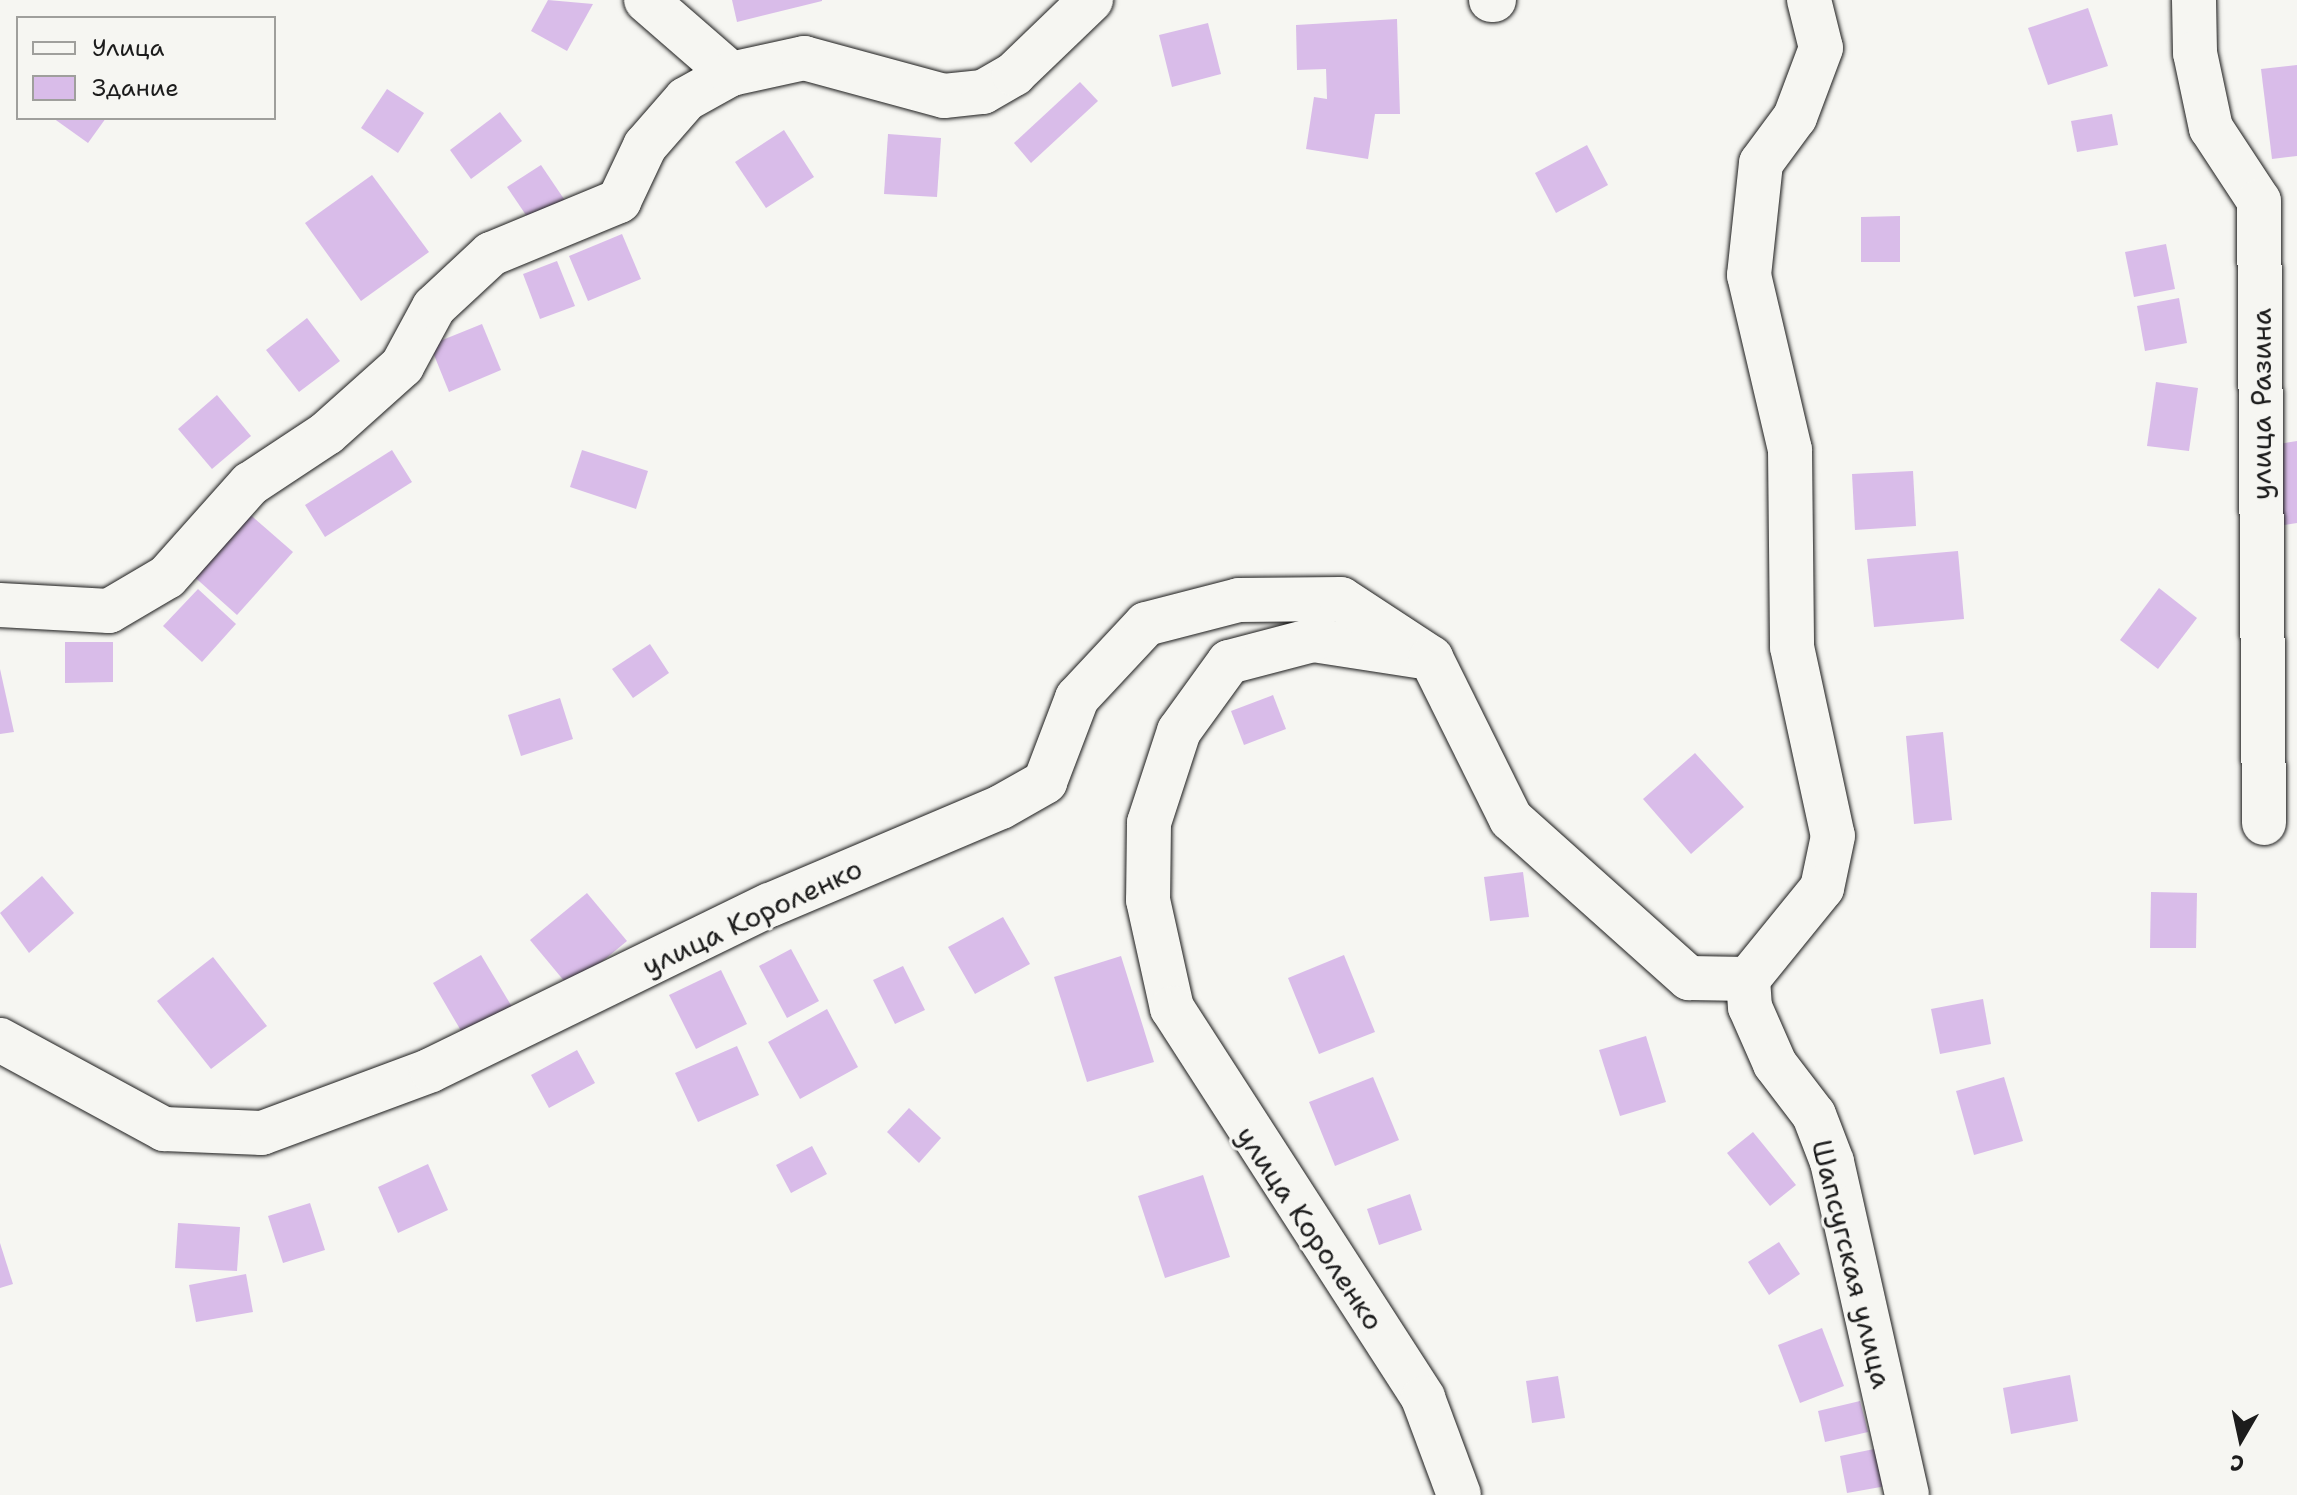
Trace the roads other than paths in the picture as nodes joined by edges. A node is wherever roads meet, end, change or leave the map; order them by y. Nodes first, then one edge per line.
1 (646, 0) edge
2 (1091, 0) edge
3 (1809, 0) edge
4 (2194, 0) edge
5 (731, 74) junction
6 (0, 605) edge
7 (1431, 658) junction
8 (2264, 823) dead end
9 (1748, 979) junction
10 (0, 1040) edge
11 (1459, 1495) edge
12 (1907, 1495) edge

1 - 5 street
2 - 5 street
3 - 9 street
4 - 8 street, улица Разина
5 - 6 street
7 - 9 street
7 - 10 street, улица Короленко
7 - 11 street, улица Короленко
9 - 12 street, Шапсугская улица

